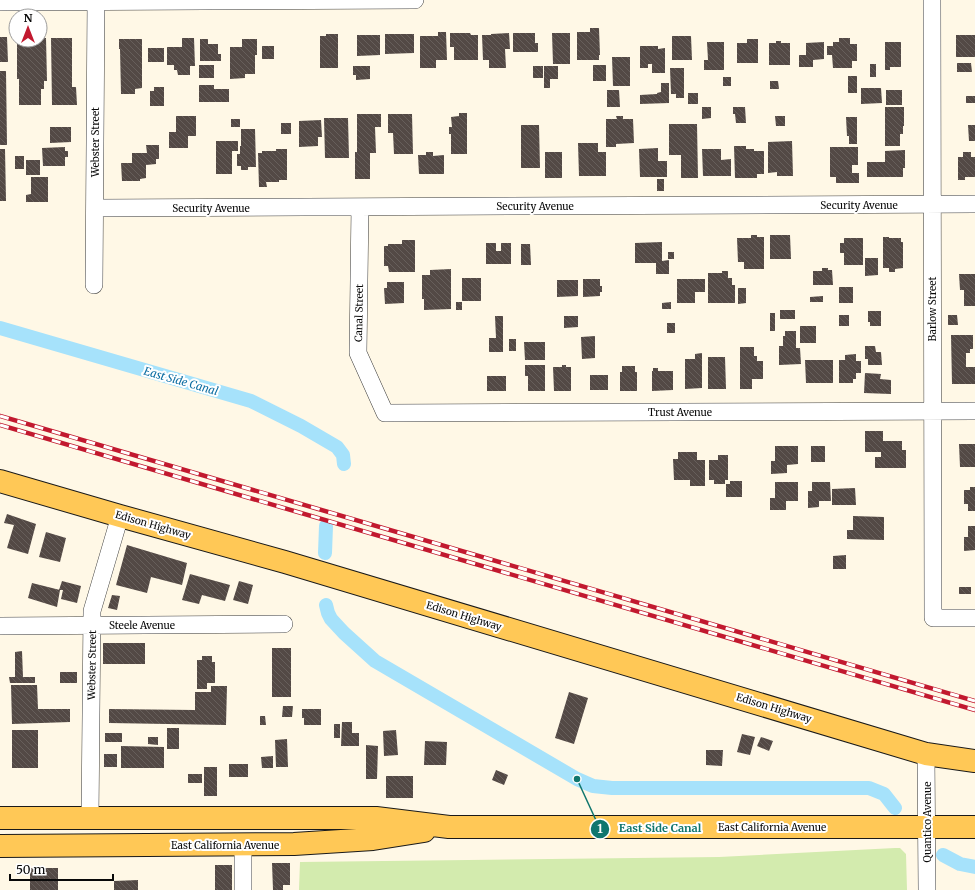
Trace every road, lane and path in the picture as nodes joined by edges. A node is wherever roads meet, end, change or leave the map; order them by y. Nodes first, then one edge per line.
1 (414, 0) edge
2 (932, 0) edge
3 (96, 1) edge
4 (0, 2) edge
5 (932, 204) junction
6 (975, 204) edge
7 (360, 207) junction
8 (95, 208) junction
9 (94, 285) dead end
10 (933, 411) junction
11 (975, 411) edge
12 (385, 413) joint
13 (0, 481) edge
14 (120, 516) junction
15 (975, 618) edge
16 (284, 624) dead end
17 (92, 625) junction
18 (0, 626) edge
19 (926, 754) junction
20 (975, 761) edge
21 (975, 777) edge
22 (0, 818) edge
23 (90, 818) junction
24 (975, 826) edge
25 (449, 827) junction
26 (927, 827) junction
27 (0, 833) edge
28 (243, 845) junction
29 (0, 846) edge
30 (243, 890) edge
31 (927, 890) edge

1 - 3 street
2 - 5 street, Barlow Street
3 - 4 street
3 - 8 street, Webster Street
5 - 6 street, Security Avenue
5 - 7 street, Security Avenue
5 - 10 street, Barlow Street
7 - 8 street, Security Avenue
7 - 12 street, Canal Street
8 - 9 street, Webster Street
10 - 11 street, Trust Avenue
10 - 12 street, Trust Avenue
10 - 15 street, Barlow Street
13 - 14 main road, Edison Highway
14 - 17 street, Webster Street
14 - 19 main road, Edison Highway
16 - 17 street, Steele Avenue
17 - 18 street, Steele Avenue
17 - 23 street, Webster Street
19 - 20 main road, Edison Highway
19 - 21 main road, Edison Highway
19 - 26 street, Quantico Avenue
22 - 23 main road, East California Avenue
23 - 25 main road, East California Avenue
23 - 27 main road
24 - 26 main road, East California Avenue
25 - 26 main road, East California Avenue
25 - 28 main road, East California Avenue
26 - 31 street, Quantico Avenue
28 - 29 main road, East California Avenue
28 - 30 street

